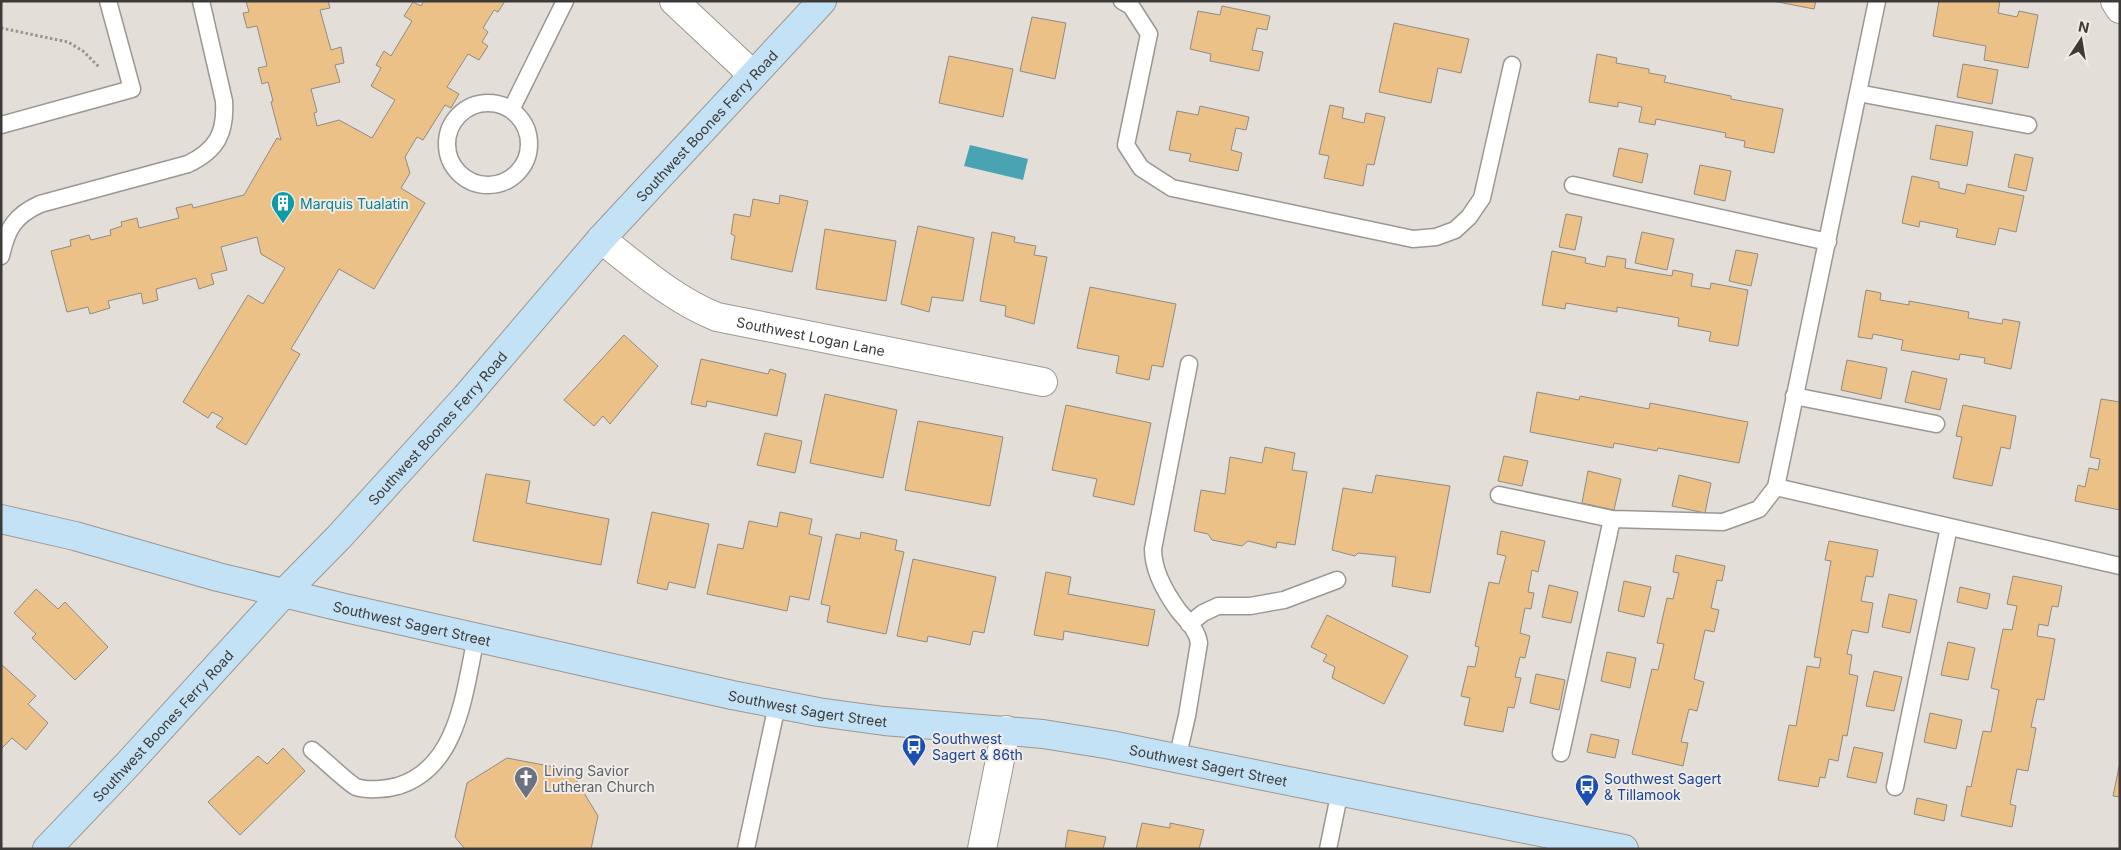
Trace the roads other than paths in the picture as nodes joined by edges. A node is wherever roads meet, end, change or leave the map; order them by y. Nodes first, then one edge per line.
1 (108, 1) edge
2 (200, 1) edge
3 (565, 1) edge
4 (674, 1) edge
5 (822, 1) edge
6 (1122, 1) edge
7 (1877, 1) edge
8 (2114, 1) edge
9 (2120, 9) edge
10 (1512, 65) dead end
11 (753, 75) junction
12 (1858, 93) junction
13 (511, 110) junction
14 (1, 125) edge
15 (2028, 125) dead end
16 (1573, 185) dead end
17 (601, 239) junction
18 (1828, 242) junction
19 (1, 256) edge
20 (1189, 364) dead end
21 (1043, 382) dead end
22 (1794, 396) junction
23 (1936, 424) dead end
24 (1776, 487) junction
25 (1499, 495) dead end
26 (1, 519) edge
27 (1612, 519) junction
28 (1949, 527) junction
29 (2120, 566) edge
30 (1337, 580) dead end
31 (284, 593) junction
32 (1189, 624) junction
33 (476, 638) junction
34 (777, 704) junction
35 (1006, 730) junction
36 (312, 750) dead end
37 (1561, 753) dead end
38 (1177, 759) junction
39 (1895, 787) dead end
40 (1340, 791) junction
41 (47, 849) edge
42 (746, 849) edge
43 (982, 849) edge
44 (1328, 849) edge
45 (1624, 849) edge

1 - 14 lane
2 - 19 lane
3 - 13 lane
4 - 11 street
5 - 11 main road, Southwest Boones Ferry Road
6 - 10 lane
7 - 12 lane
8 - 9 street
11 - 17 main road, Southwest Boones Ferry Road
12 - 15 lane
12 - 18 lane
13 - 13 lane
16 - 18 lane
17 - 21 street, Southwest Logan Lane
17 - 31 main road, Southwest Boones Ferry Road
18 - 22 lane
20 - 32 lane
22 - 23 lane
22 - 24 lane
24 - 27 lane
24 - 28 lane
25 - 27 lane
26 - 31 main road, Southwest Sagert Street
27 - 37 lane
28 - 29 lane
28 - 39 lane
30 - 32 lane
31 - 33 main road, Southwest Sagert Street
31 - 41 main road, Southwest Boones Ferry Road
32 - 38 lane
33 - 34 main road, Southwest Sagert Street
33 - 36 lane
34 - 35 main road, Southwest Sagert Street
34 - 42 lane
35 - 38 main road, Southwest Sagert Street
35 - 43 street
38 - 40 main road, Southwest Sagert Street
40 - 44 lane
40 - 45 main road, Southwest Sagert Street

